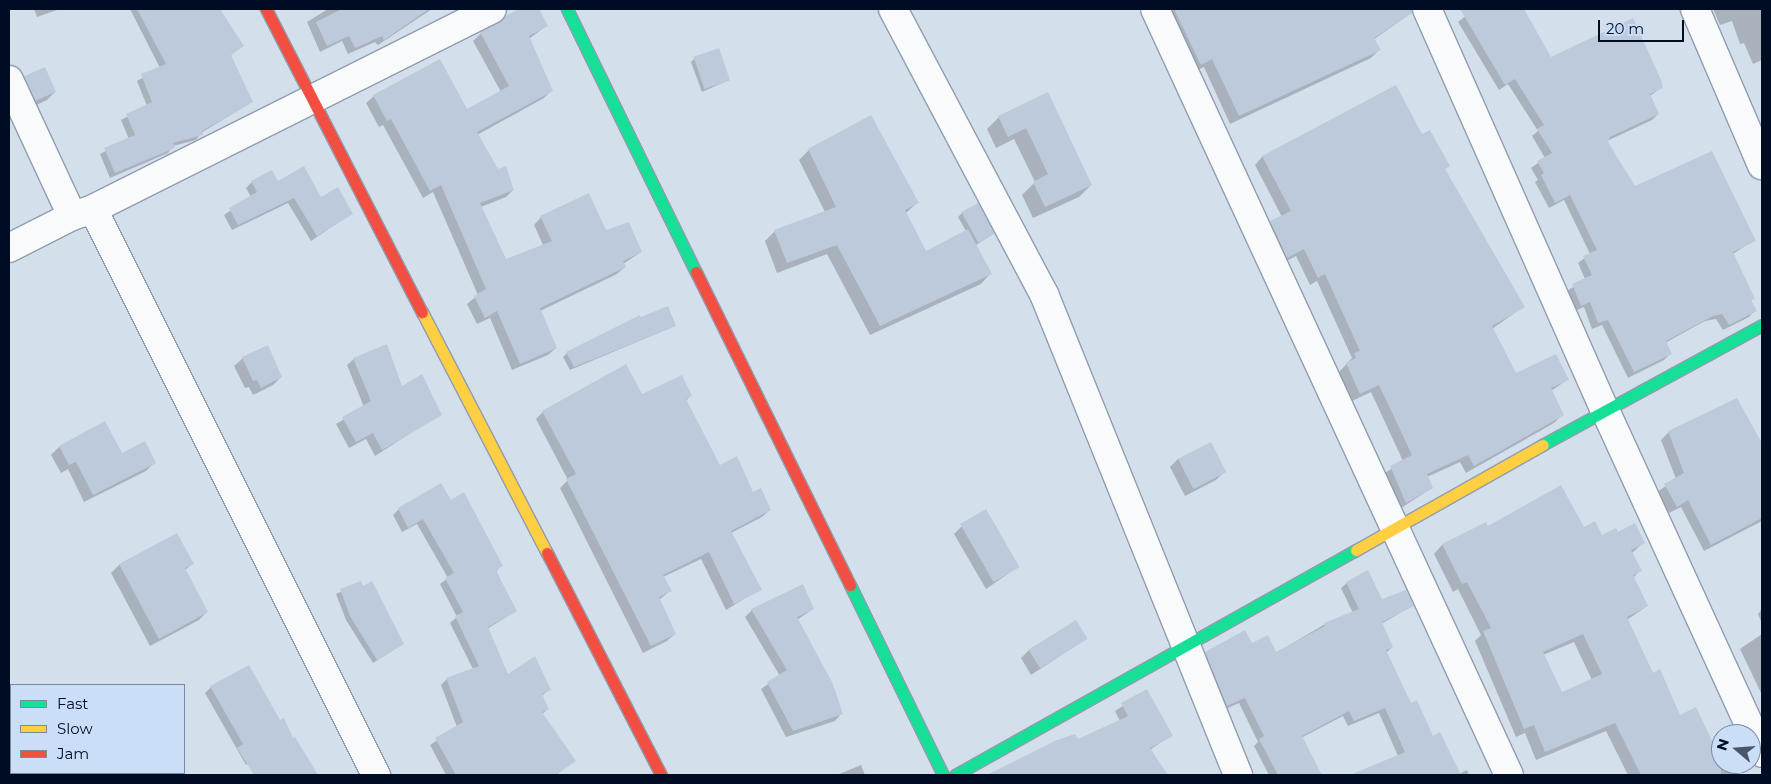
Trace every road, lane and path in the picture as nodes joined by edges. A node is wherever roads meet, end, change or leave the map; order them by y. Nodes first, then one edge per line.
1 (266, 9) edge
2 (492, 9) edge
3 (567, 9) edge
4 (893, 9) edge
5 (1155, 9) edge
6 (1427, 9) edge
7 (1695, 9) edge
8 (9, 80) edge
9 (311, 100) junction
10 (1762, 166) edge
11 (83, 212) junction
12 (9, 248) edge
13 (1762, 324) edge
14 (1604, 410) junction
15 (1396, 529) junction
16 (1184, 647) junction
17 (1762, 753) edge
18 (376, 775) edge
19 (661, 775) edge
20 (943, 775) edge
21 (955, 775) edge
22 (1238, 775) edge
23 (1509, 775) edge

1 - 9 street
2 - 9 street
3 - 20 street
4 - 16 street
5 - 15 street
6 - 14 street
7 - 10 street
8 - 11 street
9 - 11 street
9 - 19 street
11 - 12 street
11 - 18 street
13 - 14 street
14 - 15 street
14 - 17 street
15 - 16 street
15 - 23 street
16 - 21 street
16 - 22 street

